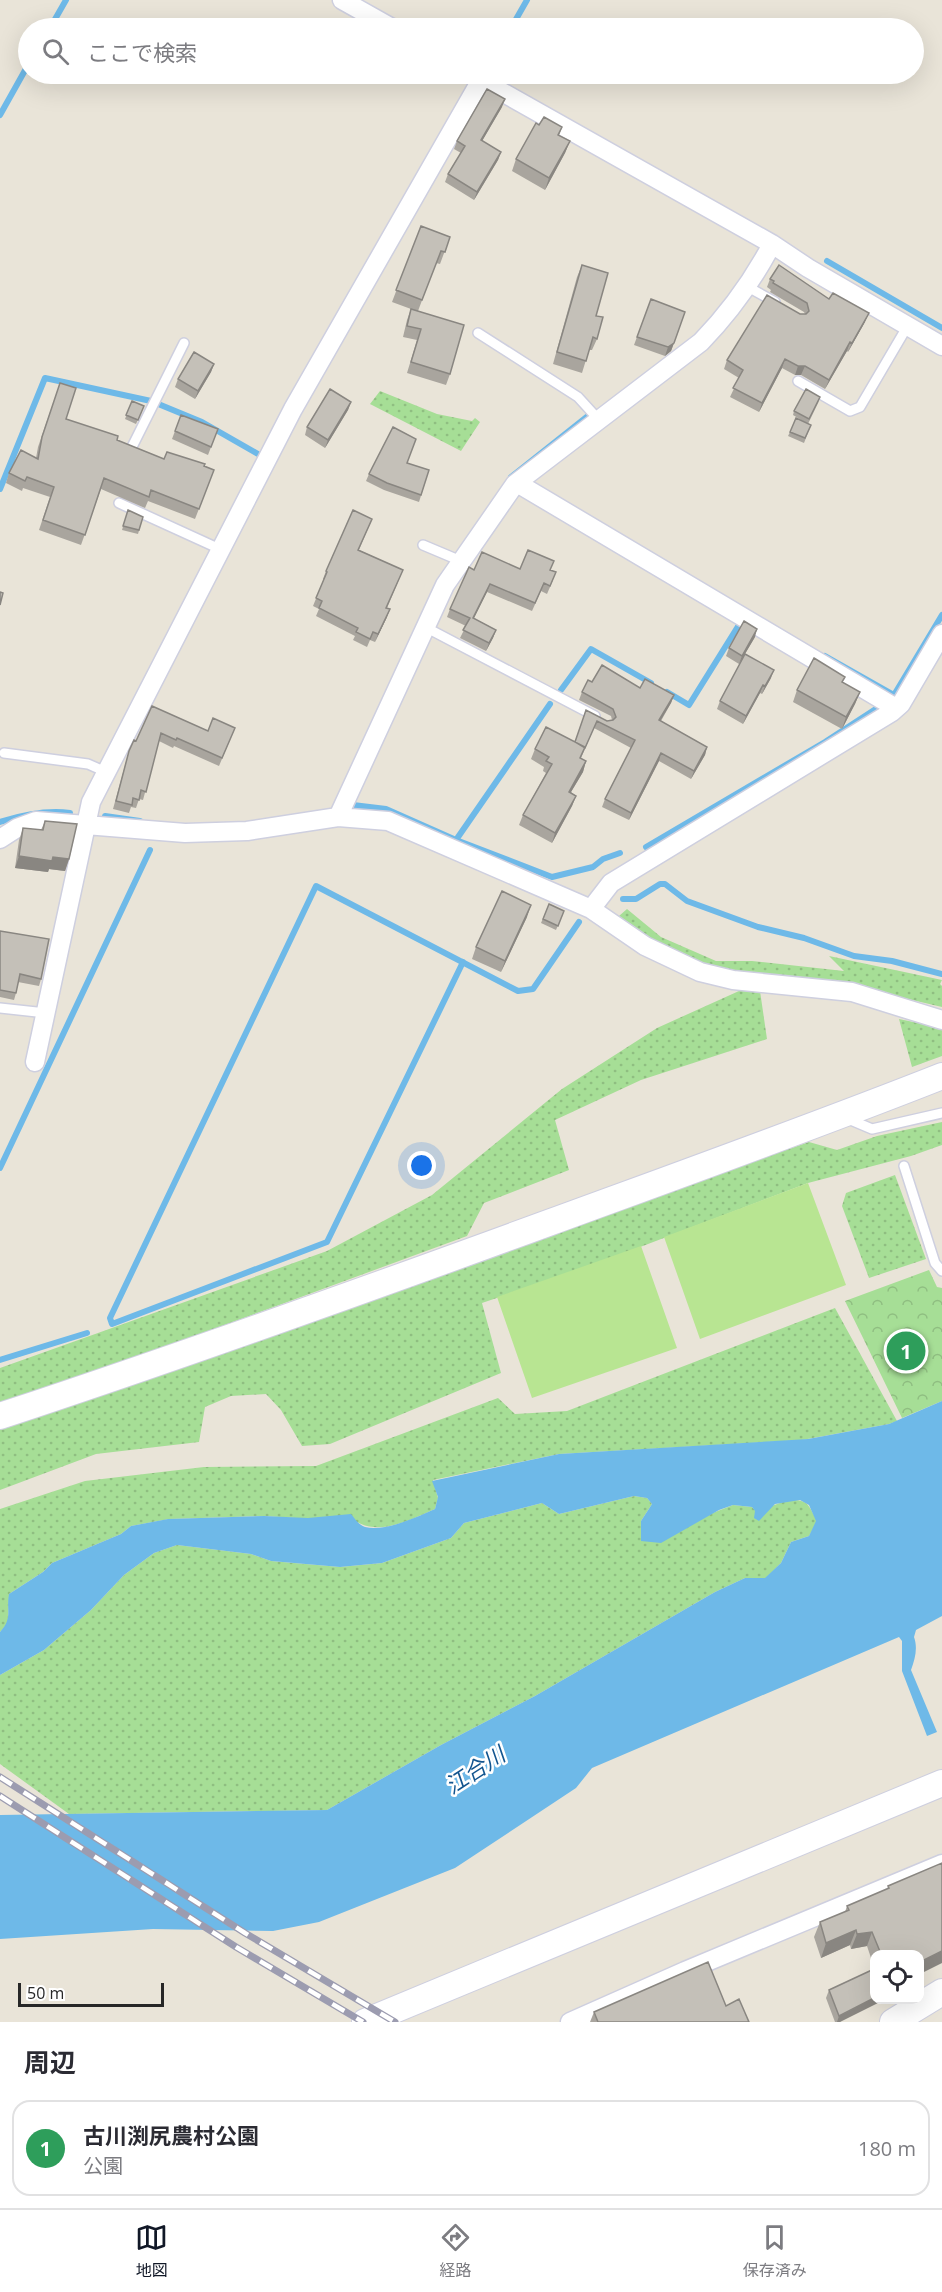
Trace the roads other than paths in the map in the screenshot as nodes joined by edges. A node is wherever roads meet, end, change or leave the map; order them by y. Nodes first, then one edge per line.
1 (342, 0) edge
2 (374, 18) edge
3 (472, 84) edge
4 (488, 84) edge
5 (772, 244) junction
6 (748, 287) junction
7 (783, 307) edge
8 (907, 327) junction
9 (478, 333) dead end
10 (184, 343) dead end
11 (942, 346) edge
12 (798, 381) dead end
13 (599, 420) junction
14 (131, 449) edge
15 (517, 483) junction
16 (119, 503) dead end
17 (423, 545) dead end
18 (222, 550) junction
19 (461, 561) junction
20 (425, 627) junction
21 (942, 634) edge
22 (895, 708) junction
23 (607, 722) edge
24 (4, 753) dead end
25 (106, 772) junction
26 (338, 817) junction
27 (84, 825) junction
28 (0, 839) edge
29 (591, 909) junction
30 (0, 1008) edge
31 (46, 1013) junction
32 (942, 1020) edge
33 (36, 1062) dead end
34 (942, 1076) edge
35 (942, 1113) edge
36 (842, 1116) junction
37 (904, 1166) dead end
38 (942, 1271) edge
39 (0, 1416) edge
40 (942, 1783) edge
41 (942, 1864) edge
42 (942, 1992) edge
43 (365, 2022) edge
44 (570, 2022) edge
45 (893, 2022) edge

1 - 2 street
3 - 18 street
4 - 5 street
5 - 6 street
5 - 8 street
6 - 7 lane
6 - 13 street
8 - 11 street
8 - 12 lane
9 - 13 lane
10 - 14 lane
13 - 15 street
15 - 19 street
15 - 22 street
16 - 18 lane
17 - 19 lane
18 - 25 street
19 - 20 street
20 - 23 lane
20 - 26 street
21 - 22 street
22 - 29 street
24 - 25 lane
25 - 27 street
26 - 27 street
26 - 29 street
27 - 28 street
27 - 31 street
29 - 32 street
30 - 31 lane
31 - 33 street
34 - 36 street
35 - 36 lane
36 - 39 street
37 - 38 lane
40 - 43 street
41 - 44 street
42 - 45 street

